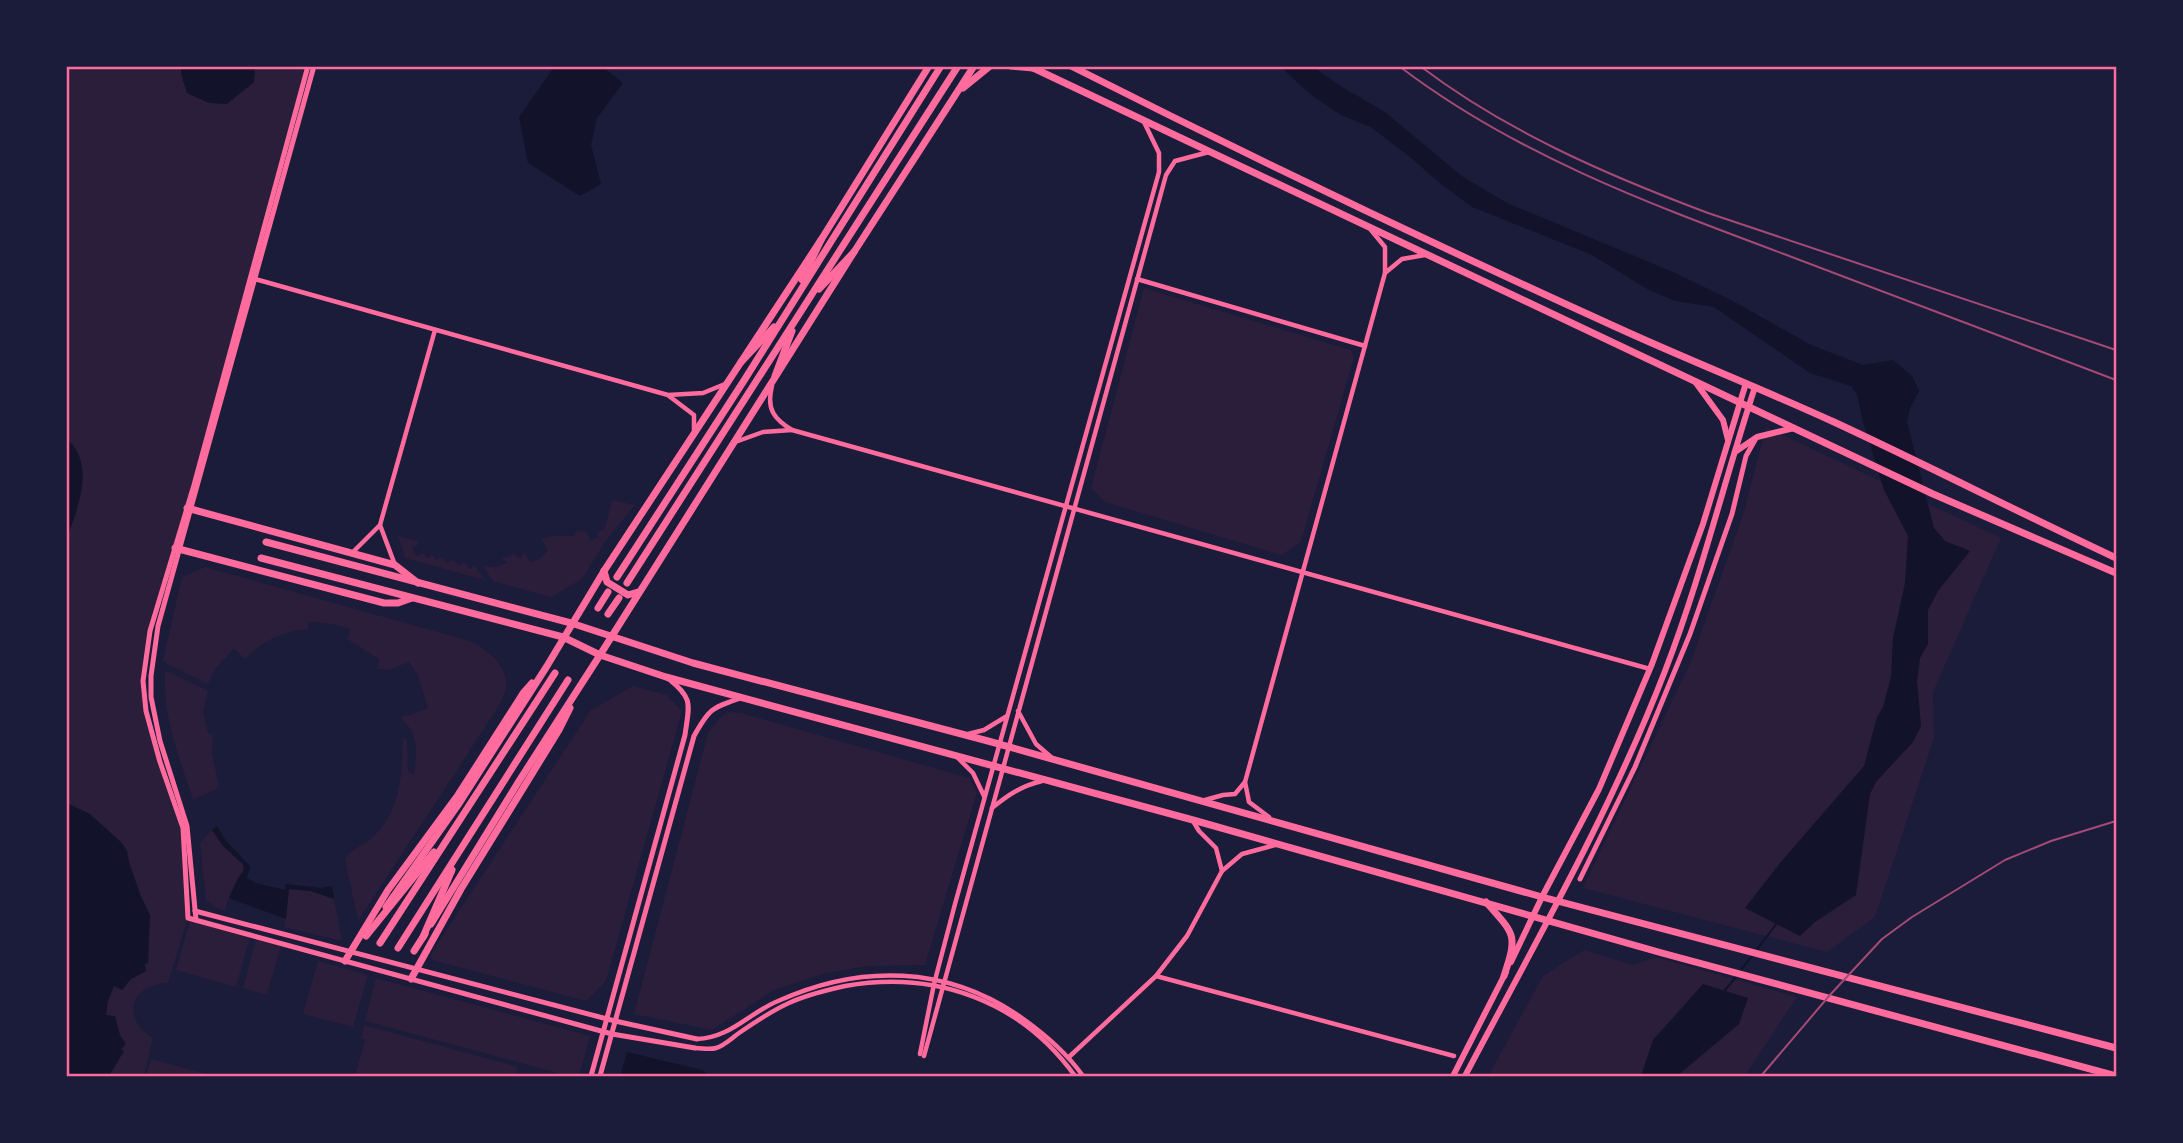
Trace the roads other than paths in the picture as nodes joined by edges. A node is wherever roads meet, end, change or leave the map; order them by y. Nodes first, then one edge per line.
1 (308, 66) edge
2 (314, 66) edge
3 (929, 66) edge
4 (941, 66) edge
5 (958, 66) edge
6 (975, 66) edge
7 (990, 66) edge
8 (1011, 66) edge
9 (1071, 66) edge
10 (1031, 67) edge
11 (957, 93) junction
12 (1144, 121) junction
13 (1210, 152) junction
14 (1368, 227) junction
15 (821, 240) junction
16 (853, 253) junction
17 (1427, 254) junction
18 (1385, 273) junction
19 (252, 278) junction
20 (1137, 279) junction
21 (792, 304) junction
22 (804, 305) junction
23 (786, 313) junction
24 (798, 317) junction
25 (435, 330) junction
26 (1365, 346) junction
27 (741, 362) junction
28 (775, 376) junction
29 (1693, 379) junction
30 (1746, 383) junction
31 (727, 384) junction
32 (1755, 387) junction
33 (668, 395) junction
34 (1740, 401) junction
35 (1749, 406) junction
36 (1796, 428) junction
37 (792, 430) junction
38 (694, 433) junction
39 (1757, 437) junction
40 (1728, 440) junction
41 (734, 442) junction
42 (1735, 452) junction
43 (1066, 506) junction
44 (189, 509) junction
45 (1074, 509) junction
46 (380, 525) junction
47 (266, 542) dead end
48 (178, 549) junction
49 (352, 553) junction
50 (261, 558) dead end
51 (2116, 558) edge
52 (395, 565) junction
53 (604, 571) junction
54 (1302, 571) junction
55 (2116, 573) edge
56 (617, 577) dead end
57 (419, 583) junction
58 (627, 583) dead end
59 (608, 592) dead end
60 (638, 592) junction
61 (413, 598) junction
62 (618, 598) dead end
63 (598, 608) dead end
64 (608, 614) dead end
65 (571, 623) junction
66 (613, 635) junction
67 (563, 637) junction
68 (600, 655) junction
69 (547, 666) junction
70 (1650, 669) junction
71 (555, 673) dead end
72 (666, 677) junction
73 (568, 680) dead end
74 (583, 681) junction
75 (741, 698) junction
76 (1018, 711) junction
77 (1008, 715) junction
78 (964, 735) junction
79 (1000, 745) junction
80 (1009, 747) junction
81 (957, 758) junction
82 (1054, 760) junction
83 (994, 767) junction
84 (1002, 769) junction
85 (1046, 780) junction
86 (1245, 782) junction
87 (1201, 802) junction
88 (984, 806) junction
89 (991, 809) junction
90 (1193, 820) junction
91 (459, 821) junction
92 (1275, 822) junction
93 (1279, 844) junction
94 (461, 850) junction
95 (1222, 871) junction
96 (1580, 879) dead end
97 (1542, 897) junction
98 (1486, 901) junction
99 (1557, 901) junction
100 (188, 909) junction
101 (196, 912) junction
102 (1533, 915) junction
103 (1549, 919) junction
104 (196, 920) junction
105 (423, 937) junction
106 (380, 943) dead end
107 (398, 948) dead end
108 (414, 951) dead end
109 (349, 952) junction
110 (345, 961) junction
111 (416, 969) junction
112 (1156, 976) junction
113 (1504, 976) junction
114 (411, 979) junction
115 (935, 981) junction
116 (944, 984) junction
117 (607, 1018) junction
118 (615, 1021) junction
119 (603, 1032) junction
120 (612, 1034) junction
121 (697, 1039) joint
122 (695, 1048) joint
123 (2116, 1048) edge
124 (1454, 1056) dead end
125 (1067, 1059) junction
126 (591, 1076) edge
127 (600, 1076) edge
128 (1075, 1076) edge
129 (1083, 1076) edge
130 (1453, 1076) edge
131 (1465, 1076) edge
132 (2116, 1076) edge

1 - 19 street
2 - 19 street
3 - 15 main road
4 - 21 main road
5 - 22 main road
6 - 11 main road
7 - 11 main road
8 - 10 main road
9 - 30 main road
10 - 12 main road
11 - 16 main road
12 - 13 main road
12 - 43 street
13 - 14 main road
13 - 20 street
14 - 17 main road
14 - 18 street
15 - 21 main road
15 - 27 main road
16 - 22 main road
16 - 28 main road
17 - 18 street
17 - 29 main road
18 - 26 street
19 - 25 street
19 - 44 street
20 - 26 street
20 - 45 street
21 - 23 main road
22 - 24 main road
23 - 27 main road
23 - 56 main road
24 - 28 main road
24 - 58 main road
25 - 33 street
25 - 46 street
26 - 54 street
27 - 31 main road
28 - 37 street
28 - 41 main road
29 - 34 main road
29 - 40 main road
30 - 32 main road
30 - 34 main road
31 - 33 street
31 - 38 main road
32 - 35 main road
32 - 51 main road
33 - 38 street
34 - 35 main road
34 - 40 main road
35 - 36 main road
35 - 42 main road
36 - 39 main road
36 - 55 main road
37 - 41 street
37 - 43 street
38 - 53 main road
39 - 42 main road
39 - 96 street
40 - 70 main road
41 - 60 main road
42 - 99 main road
43 - 45 street
43 - 77 street
44 - 48 street
44 - 49 main road
45 - 54 street
45 - 76 street
46 - 49 street
46 - 52 street
47 - 57 main road
48 - 61 main road
48 - 100 street
48 - 101 street
49 - 52 main road
50 - 61 main road
52 - 57 main road
53 - 60 main road
53 - 65 main road
54 - 70 street
54 - 86 street
57 - 65 main road
59 - 63 main road
60 - 66 main road
61 - 67 main road
62 - 64 main road
65 - 66 main road
65 - 67 main road
66 - 68 main road
66 - 78 main road
67 - 68 main road
67 - 69 main road
68 - 72 main road
68 - 74 main road
69 - 91 main road
69 - 109 main road
70 - 97 main road
71 - 91 main road
72 - 75 main road
72 - 117 street
73 - 94 main road
74 - 105 main road
74 - 111 main road
75 - 81 main road
75 - 118 street
76 - 80 street
76 - 82 street
77 - 78 street
77 - 79 street
78 - 79 main road
79 - 80 main road
79 - 83 street
80 - 82 main road
80 - 84 street
81 - 83 main road
81 - 88 street
82 - 87 main road
83 - 84 main road
83 - 88 street
84 - 85 main road
84 - 89 street
85 - 89 street
85 - 90 main road
86 - 87 street
86 - 92 street
87 - 92 main road
88 - 115 street
89 - 116 street
90 - 93 main road
90 - 95 street
91 - 106 main road
92 - 97 main road
93 - 95 street
93 - 98 main road
94 - 105 main road
94 - 107 main road
95 - 112 street
97 - 99 main road
97 - 102 main road
98 - 102 main road
98 - 113 main road
99 - 103 main road
99 - 123 main road
100 - 101 street
100 - 104 street
101 - 104 street
101 - 109 street
102 - 103 main road
102 - 113 main road
103 - 131 main road
103 - 132 main road
104 - 110 street
105 - 108 main road
109 - 110 main road
109 - 111 street
110 - 114 street
111 - 114 main road
111 - 117 street
112 - 124 street
112 - 125 street
113 - 130 main road
114 - 119 street
115 - 116 street
115 - 116 street
115 - 121 street
115 - 122 street
116 - 125 street
117 - 118 street
117 - 119 street
118 - 120 street
118 - 121 street
119 - 120 street
119 - 126 street
120 - 122 street
120 - 127 street
125 - 128 street
125 - 129 street

